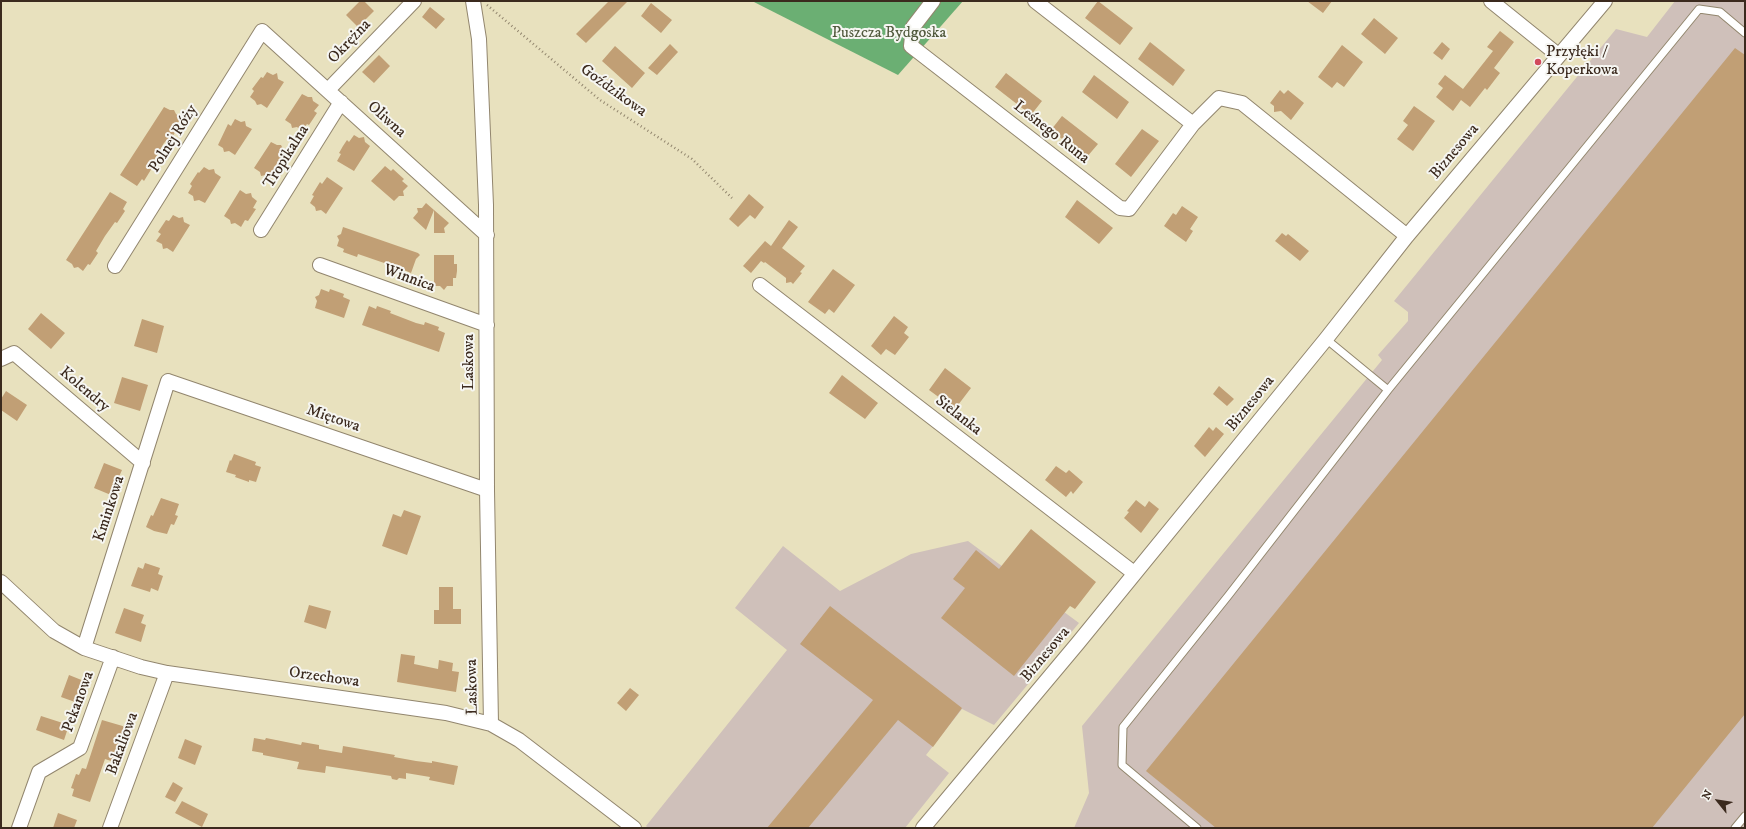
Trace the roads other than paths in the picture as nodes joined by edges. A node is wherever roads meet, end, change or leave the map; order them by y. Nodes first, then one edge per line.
1 (414, 1) edge
2 (473, 1) edge
3 (933, 1) edge
4 (1035, 1) edge
5 (1491, 1) edge
6 (1605, 1) edge
7 (262, 31) joint
8 (1745, 33) edge
9 (1558, 55) junction
10 (328, 90) junction
11 (341, 102) junction
12 (1193, 124) junction
13 (261, 230) dead end
14 (487, 235) junction
15 (1407, 236) junction
16 (320, 265) dead end
17 (115, 266) dead end
18 (760, 286) dead end
19 (487, 325) junction
20 (1326, 339) junction
21 (1, 359) edge
22 (168, 380) joint
23 (1388, 390) junction
24 (143, 463) junction
25 (487, 490) junction
26 (1134, 573) junction
27 (1, 582) edge
28 (84, 648) junction
29 (113, 658) junction
30 (167, 672) junction
31 (491, 724) junction
32 (1745, 816) edge
33 (19, 828) edge
34 (110, 828) edge
35 (634, 828) edge
36 (923, 828) edge
37 (1197, 828) edge
38 (1735, 828) edge

1 - 10 street, Okrężna
2 - 14 street, Laskowa
3 - 12 street, Leśnego Runa
4 - 12 street
5 - 9 street
6 - 9 street, Biznesowa
7 - 10 street, Oliwna
7 - 17 street, Polnej Róży
8 - 23 lane
9 - 15 street, Biznesowa
10 - 11 street, Oliwna
11 - 13 street, Tropikalna
11 - 14 street, Oliwna
12 - 15 street, Leśnego Runa
14 - 19 street, Laskowa
15 - 20 street, Biznesowa
16 - 19 street, Winnica
18 - 26 street, Sielanka
19 - 25 street, Laskowa
20 - 23 lane
20 - 26 street, Biznesowa
21 - 24 street, Kolendry
22 - 24 street, Kminkowa
22 - 25 street, Miętowa
23 - 37 lane
24 - 28 street, Kminkowa
25 - 31 street, Laskowa
26 - 36 street, Biznesowa
27 - 28 street, Orzechowa
28 - 29 street, Orzechowa
29 - 30 street, Orzechowa
29 - 33 street, Pekanowa
30 - 31 street, Orzechowa
30 - 34 street, Bakaliowa
31 - 35 street, Orzechowa
32 - 38 lane

